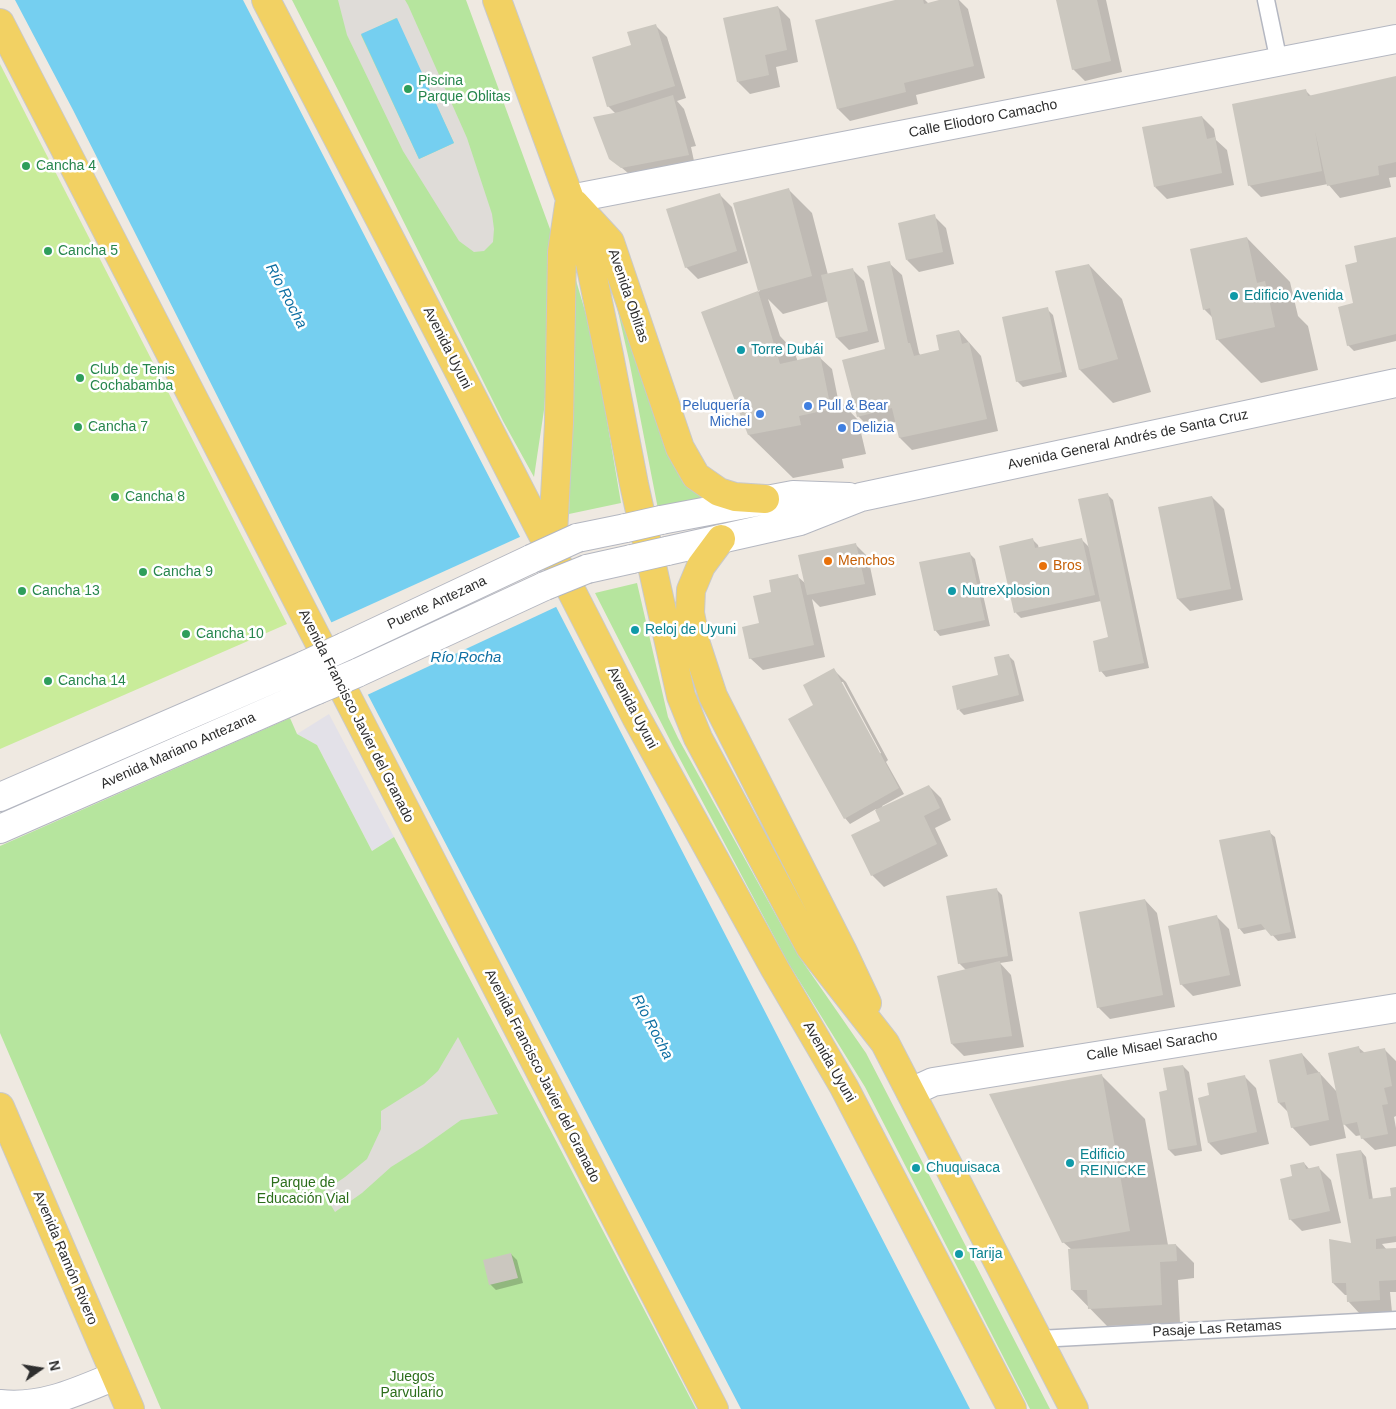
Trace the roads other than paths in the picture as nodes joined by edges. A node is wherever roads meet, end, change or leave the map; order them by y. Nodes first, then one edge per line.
1 (266, 0) edge
2 (497, 0) edge
3 (1266, 0) edge
4 (0, 23) edge
5 (1396, 39) edge
6 (1279, 62) junction
7 (570, 199) junction
8 (1396, 383) edge
9 (861, 497) junction
10 (765, 499) junction
11 (721, 539) junction
12 (541, 556) junction
13 (344, 648) joint
14 (357, 673) joint
15 (0, 797) edge
16 (0, 829) edge
17 (1396, 1008) edge
18 (885, 1044) junction
19 (910, 1092) junction
20 (0, 1107) edge
21 (1396, 1320) edge
22 (1038, 1339) junction
23 (115, 1376) junction
24 (0, 1404) edge
25 (130, 1409) edge
26 (714, 1409) edge
27 (1012, 1409) edge
28 (1074, 1409) edge

1 - 12 main road, Avenida Uyuni
2 - 7 main road, Avenida Oblitas
3 - 6 lane
4 - 26 main road, Avenida Francisco Javier del Granado
5 - 6 main road, Calle Eliodoro Camacho
6 - 7 main road, Calle Eliodoro Camacho
7 - 10 main road, Avenida Oblitas
7 - 12 main road
7 - 18 main road
8 - 9 main road, Avenida General Andrés de Santa Cruz
9 - 10 main road, Avenida General Andrés de Santa Cruz
9 - 11 main road, Avenida General Andrés de Santa Cruz
10 - 12 main road, Avenida General Andrés de Santa Cruz, bridge
11 - 14 main road, Avenida General Andrés de Santa Cruz, bridge
11 - 18 main road
12 - 13 main road, Puente Antezana
12 - 27 main road, Avenida Uyuni
13 - 15 main road, Avenida Mariano Antezana, bridge
14 - 16 main road, Avenida Mariano Antezana, bridge
17 - 19 main road, Calle Misael Saracho
18 - 19 main road
19 - 22 main road
20 - 23 main road, Avenida Ramón Rivero
21 - 22 lane, Pasaje Las Retamas
22 - 28 main road
23 - 24 main road
23 - 25 main road, Avenida Ramón Rivero

